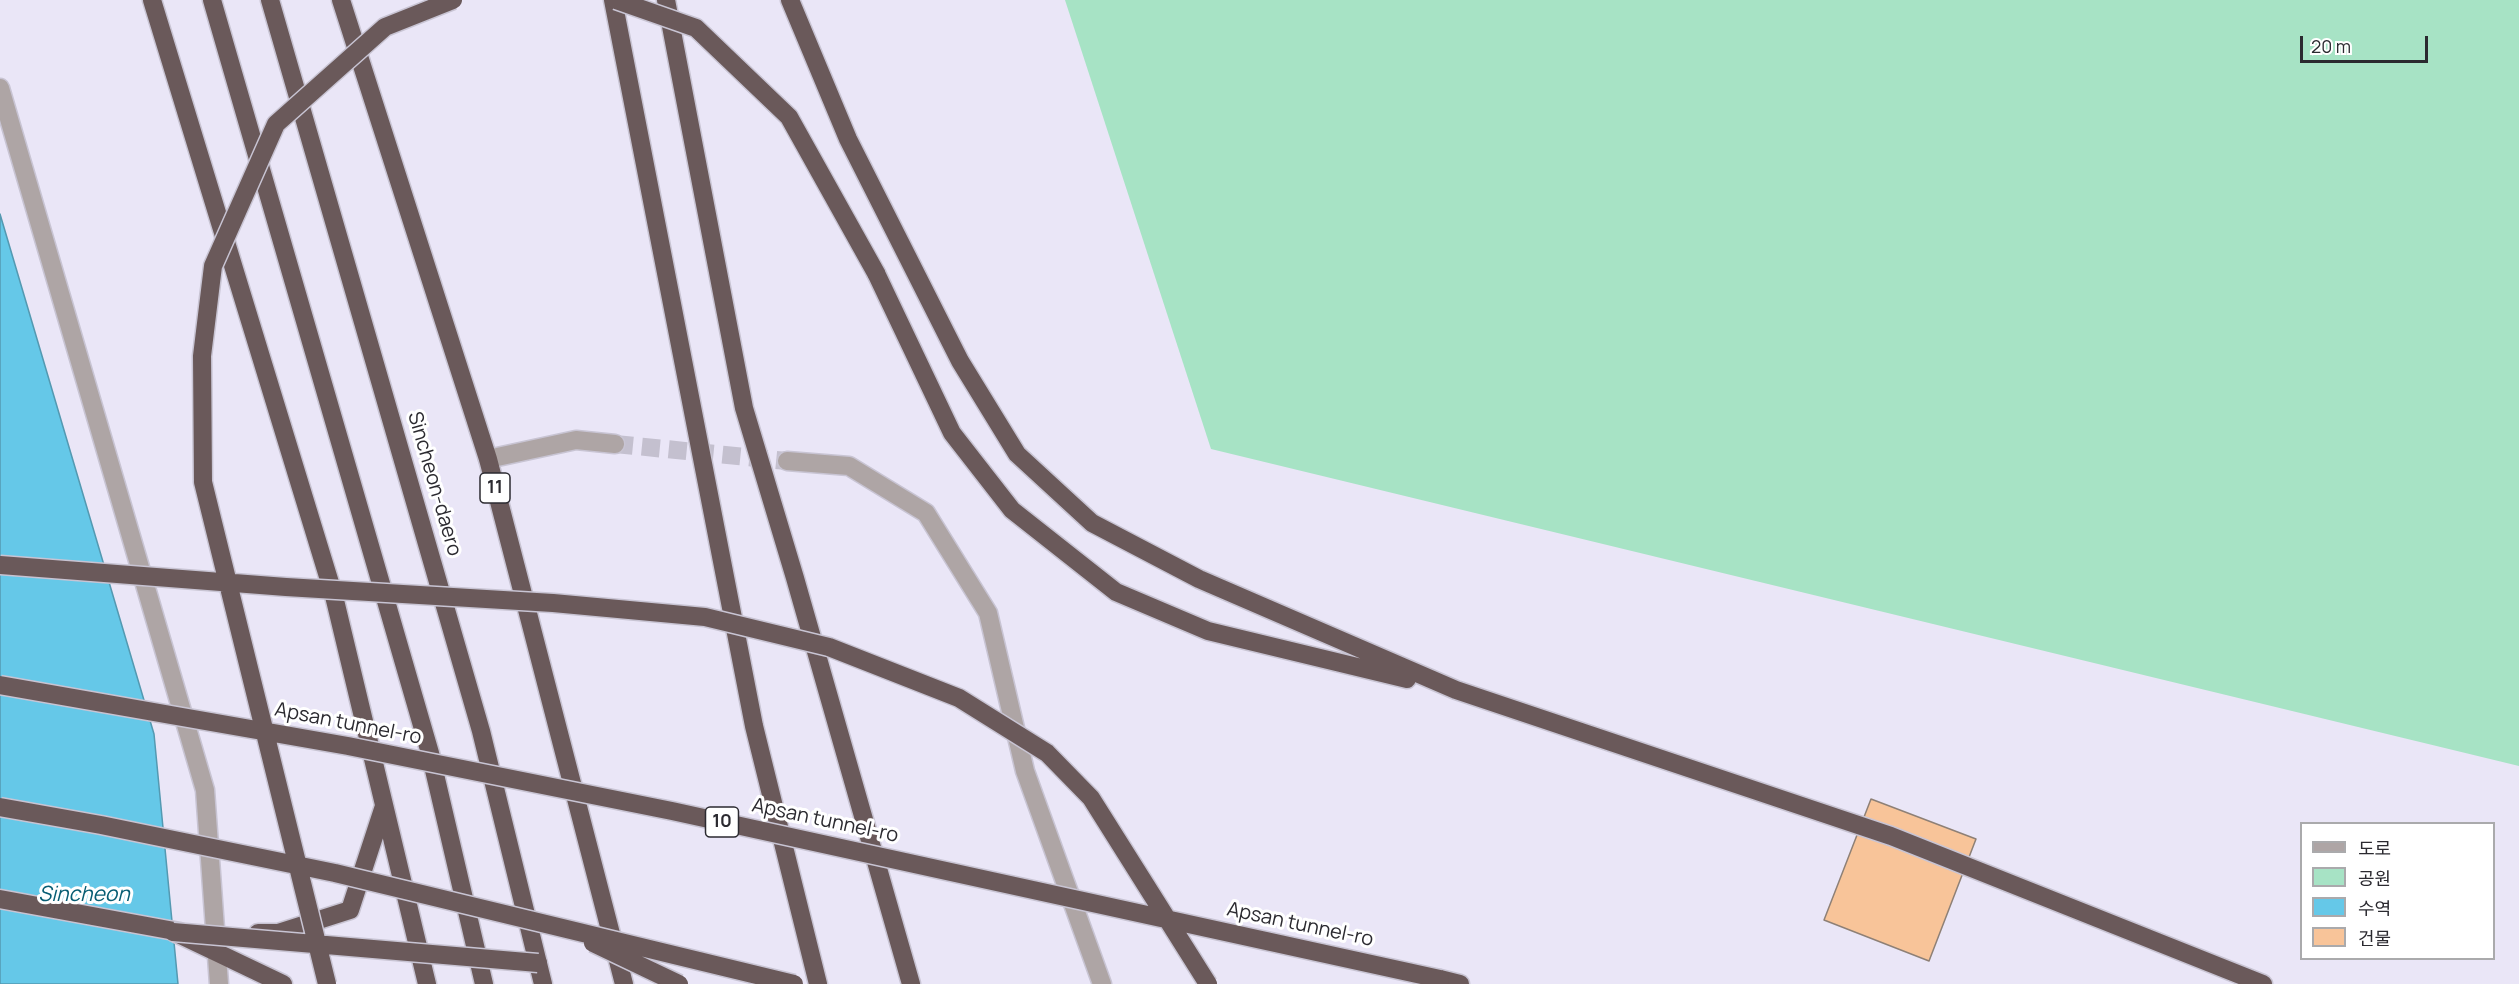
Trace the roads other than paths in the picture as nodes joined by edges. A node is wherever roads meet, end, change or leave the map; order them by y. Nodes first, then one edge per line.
1 (152, 0) edge
2 (212, 0) edge
3 (270, 0) edge
4 (341, 0) edge
5 (453, 0) edge
6 (615, 0) edge
7 (666, 0) edge
8 (790, 0) edge
9 (0, 88) edge
10 (615, 444) tunnel mouth
11 (488, 459) junction
12 (787, 461) tunnel mouth
13 (0, 565) edge
14 (0, 685) edge
15 (1456, 690) junction
16 (384, 806) junction
17 (0, 807) edge
18 (0, 899) edge
19 (559, 927) junction
20 (176, 932) junction
21 (217, 953) junction
22 (537, 963) junction
23 (219, 984) edge
24 (283, 984) edge
25 (327, 984) edge
26 (427, 984) edge
27 (484, 984) edge
28 (543, 984) edge
29 (624, 984) edge
30 (679, 984) edge
31 (794, 984) edge
32 (818, 984) edge
33 (911, 984) edge
34 (1102, 984) edge
35 (1208, 984) edge
36 (1460, 984) edge
37 (2263, 984) edge

1 - 16 highway
2 - 27 highway
3 - 22 highway, Sincheon-daero
4 - 11 highway, 11
5 - 25 highway, bridge
6 - 15 highway, bridge
6 - 32 highway
7 - 33 highway
8 - 15 highway
9 - 21 lane
10 - 11 lane
11 - 29 highway, 11
12 - 34 lane
13 - 35 highway, bridge
14 - 36 highway, Apsan tunnel-ro / 10, bridge
15 - 37 highway
16 - 20 highway, bridge
16 - 26 highway
17 - 19 highway, bridge
18 - 20 highway
19 - 30 highway, bridge
19 - 31 highway, bridge
20 - 21 highway
20 - 22 highway, bridge
21 - 23 lane
21 - 24 highway
22 - 28 highway, Sincheon-daero

